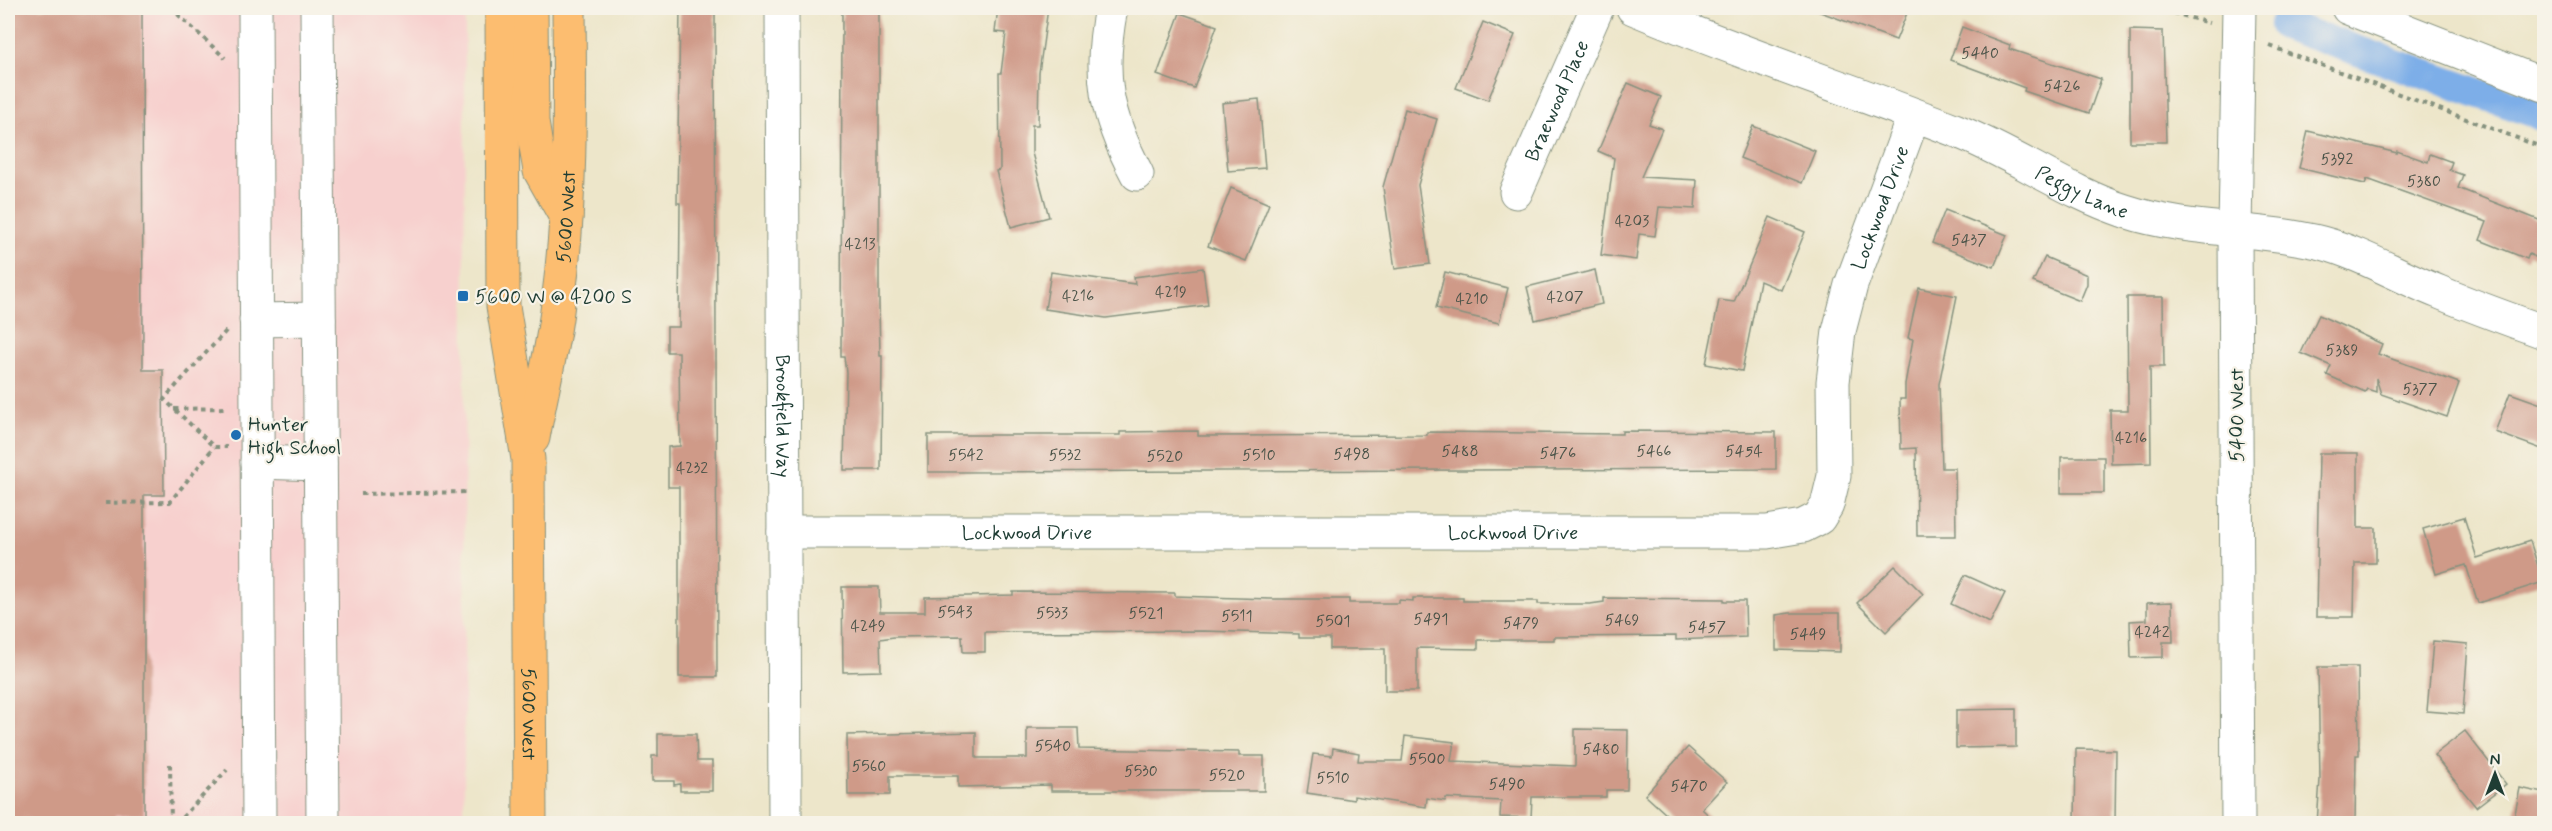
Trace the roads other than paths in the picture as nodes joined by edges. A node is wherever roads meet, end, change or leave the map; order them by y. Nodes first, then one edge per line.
1 (255, 8) edge
2 (317, 8) edge
3 (502, 8) edge
4 (531, 8) edge
5 (569, 8) edge
6 (782, 8) edge
7 (1111, 8) edge
8 (1597, 8) edge
9 (1633, 8) edge
10 (2239, 8) edge
11 (2348, 8) edge
12 (2544, 85) edge
13 (1914, 115) junction
14 (1137, 174) dead end
15 (1516, 192) dead end
16 (566, 217) junction
17 (2235, 229) junction
18 (319, 319) junction
19 (244, 322) junction
20 (2544, 332) edge
21 (245, 455) junction
22 (528, 459) junction
23 (320, 464) junction
24 (784, 532) junction
25 (259, 824) edge
26 (323, 824) edge
27 (530, 824) edge
28 (785, 824) edge
29 (2238, 824) edge

1 - 19 street
2 - 18 street
3 - 22 main road, 5600 West
4 - 16 main road
5 - 16 main road, 5600 West
6 - 24 street, Brookfield Way
7 - 14 street
8 - 15 street, Braewood Place
9 - 13 street, Peggy Lane
10 - 17 street, 5400 West
11 - 12 street
13 - 17 street, Peggy Lane
13 - 24 street, Lockwood Drive
16 - 22 main road, 5600 West
17 - 20 street, Peggy Lane
17 - 29 street, 5400 West
18 - 19 street
18 - 23 street
19 - 21 street
21 - 23 street
21 - 25 street
22 - 27 main road, 5600 West
23 - 26 street
24 - 28 street, Brookfield Way

